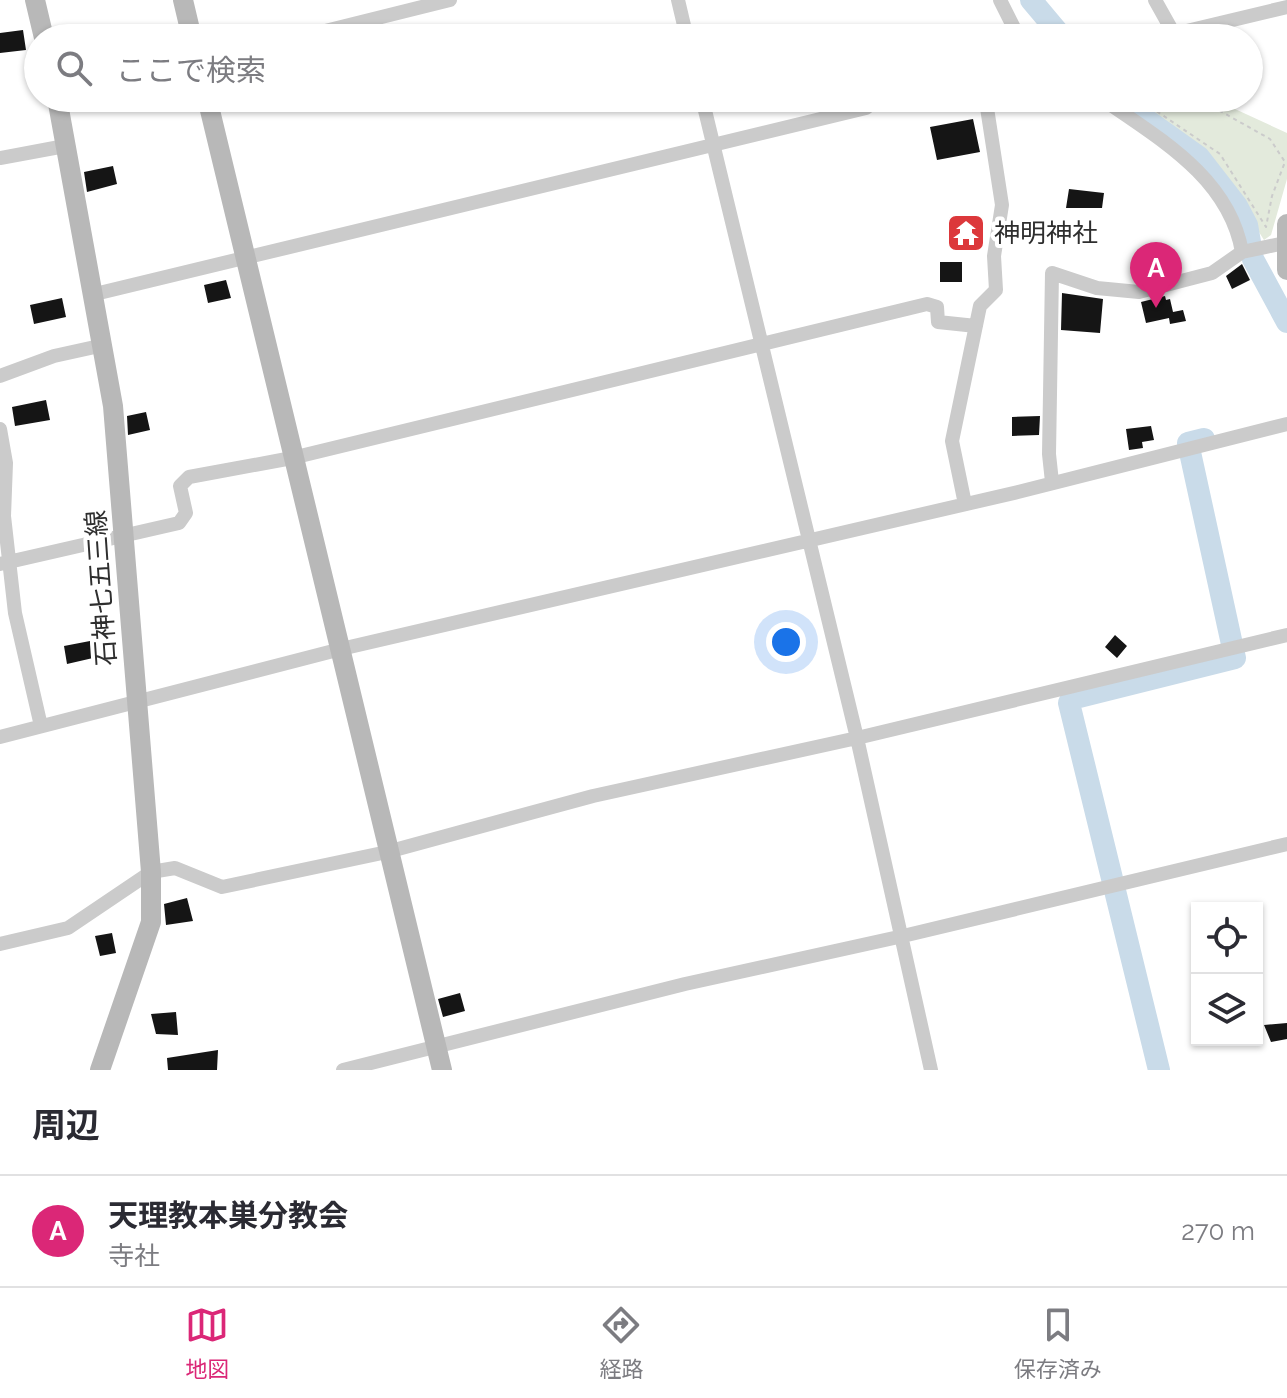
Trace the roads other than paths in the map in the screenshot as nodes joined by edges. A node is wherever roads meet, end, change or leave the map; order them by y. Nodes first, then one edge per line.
1 (35, 0) edge
2 (183, 0) edge
3 (450, 0) edge
4 (678, 0) edge
5 (1000, 0) edge
6 (1155, 0) edge
7 (1287, 7) edge
8 (41, 24) edge
9 (189, 24) edge
10 (353, 24) edge
11 (684, 24) edge
12 (1012, 24) edge
13 (1168, 24) edge
14 (1216, 24) edge
15 (59, 112) edge
16 (210, 112) edge
17 (705, 112) edge
18 (850, 112) edge
19 (983, 112) edge
20 (1121, 112) edge
21 (65, 146) junction
22 (714, 147) junction
23 (0, 158) edge
24 (1286, 232) edge
25 (1242, 252) junction
26 (245, 259) junction
27 (1287, 270) edge
28 (95, 294) junction
29 (976, 326) junction
30 (104, 345) junction
31 (760, 345) junction
32 (0, 376) edge
33 (1287, 424) edge
34 (0, 429) edge
35 (292, 458) junction
36 (1052, 482) junction
37 (965, 504) junction
38 (123, 537) junction
39 (809, 541) junction
40 (6, 563) edge
41 (1287, 635) edge
42 (341, 649) junction
43 (135, 703) junction
44 (41, 726) junction
45 (0, 737) edge
46 (857, 738) junction
47 (1287, 844) edge
48 (387, 852) junction
49 (151, 872) junction
50 (903, 936) junction
51 (0, 944) edge
52 (437, 1049) junction
53 (100, 1070) edge
54 (343, 1070) edge
55 (442, 1070) edge
56 (931, 1070) edge

1 - 8 street
2 - 9 street
3 - 10 street
4 - 11 street
5 - 12 street
6 - 13 street
7 - 14 street
15 - 21 street, 石神七五三線
16 - 26 street
17 - 22 street
18 - 22 street
19 - 29 street
20 - 25 street
21 - 23 street
21 - 28 street, 石神七五三線
22 - 26 street
22 - 31 street
24 - 25 street
24 - 27 street
25 - 36 street
26 - 28 street
26 - 35 street
28 - 30 street, 石神七五三線
29 - 31 street
29 - 37 street
30 - 32 street
30 - 38 street, 石神七五三線
31 - 35 street
31 - 39 street
33 - 36 street
34 - 40 street
35 - 38 street
35 - 42 street
36 - 37 street
37 - 39 street
38 - 40 street
38 - 43 street, 石神七五三線
39 - 42 street
39 - 46 street
40 - 44 street
41 - 46 street
42 - 43 street
42 - 48 street
43 - 44 street
43 - 49 street, 石神七五三線
44 - 45 street
46 - 48 street
46 - 50 street
47 - 50 street
48 - 49 street
48 - 52 street
49 - 51 street
49 - 53 street, 石神七五三線
50 - 52 street
50 - 56 street
52 - 54 street
52 - 55 street

